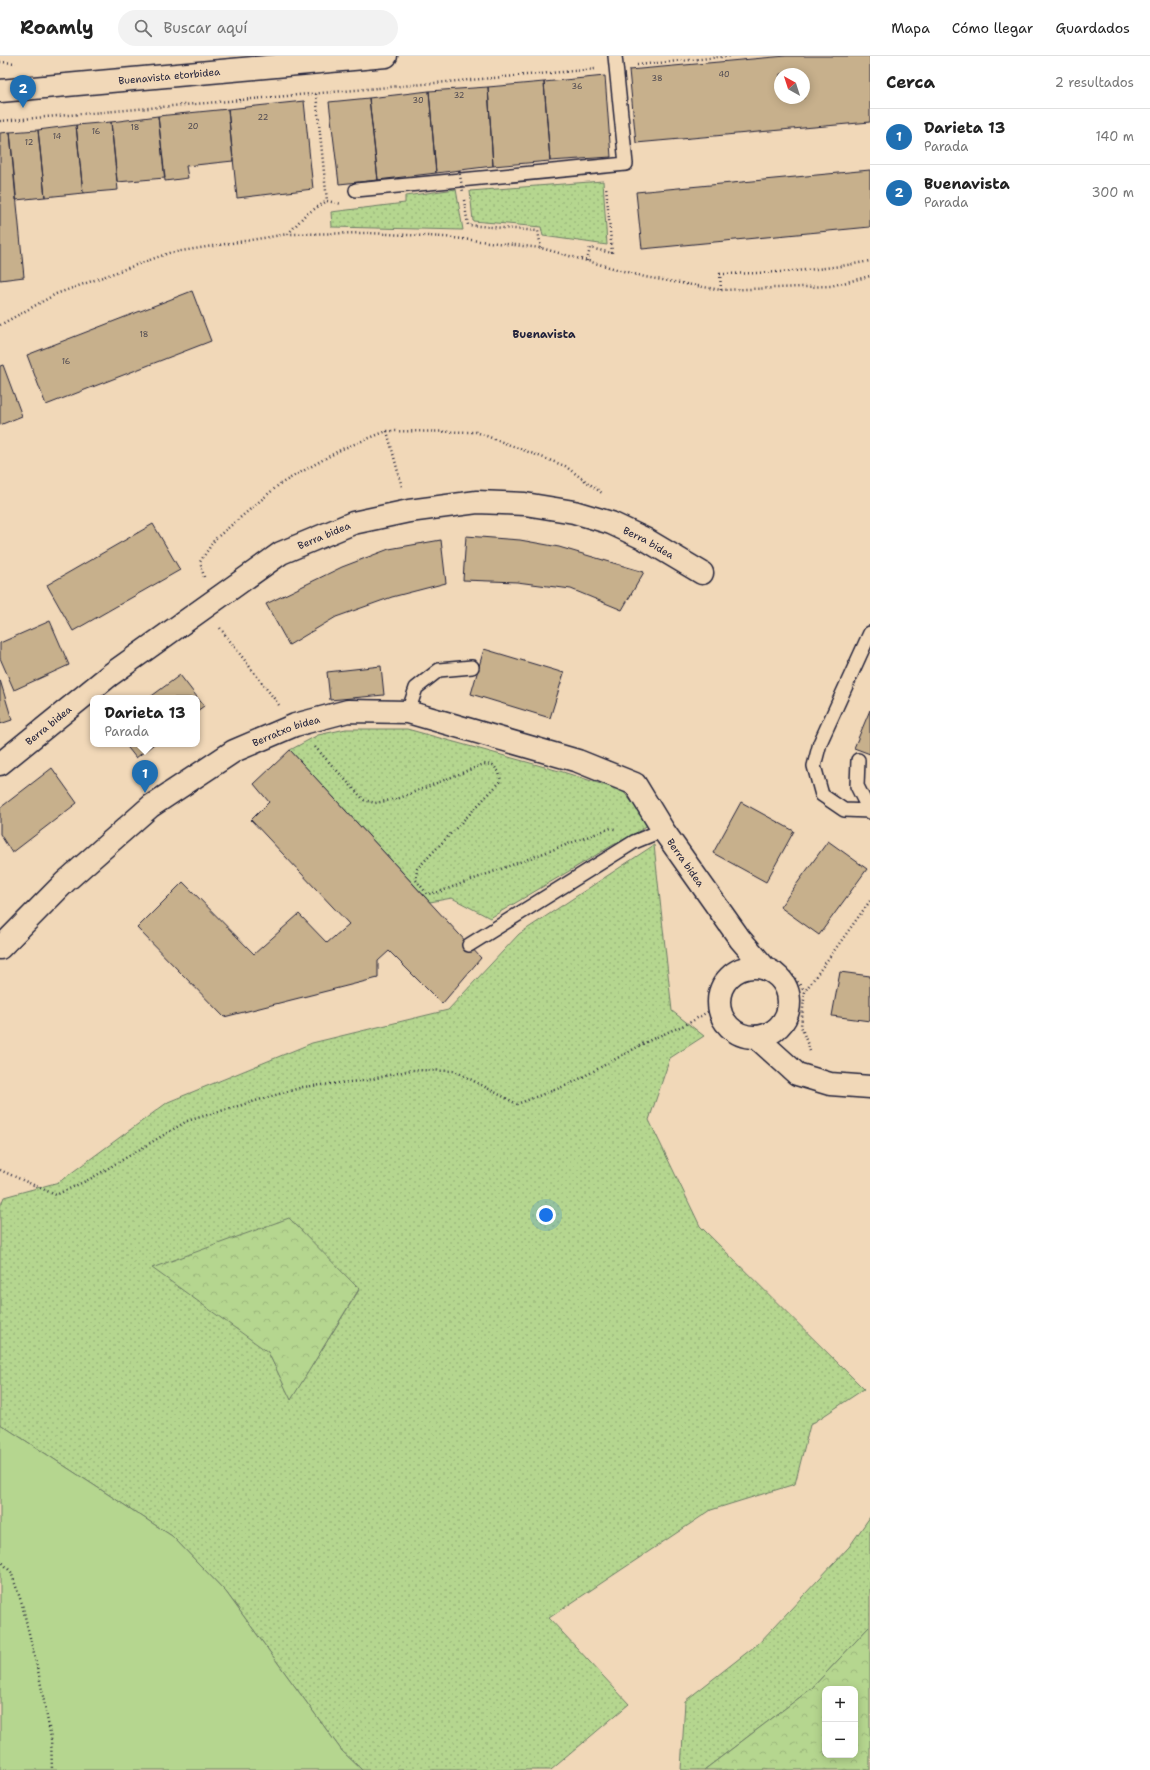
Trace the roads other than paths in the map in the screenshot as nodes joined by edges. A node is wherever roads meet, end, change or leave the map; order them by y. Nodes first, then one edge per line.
1 (386, 56) edge
2 (615, 62) edge
3 (0, 91) edge
4 (356, 190) dead end
5 (702, 573) dead end
6 (870, 634) edge
7 (472, 667) dead end
8 (408, 712) junction
9 (858, 760) dead end
10 (0, 764) edge
11 (636, 784) joint
12 (869, 812) edge
13 (663, 830) junction
14 (469, 945) dead end
15 (0, 948) edge
16 (756, 968) junction
17 (778, 1028) junction
18 (756, 1037) junction
19 (797, 1074) junction
20 (870, 1086) edge

1 - 3 street, Buenavista etorbidea
2 - 4 lane
5 - 10 street, Berra bidea
6 - 12 lane
7 - 8 lane
8 - 11 street, Berratxo bidea
8 - 15 street, Berratxo bidea
9 - 12 lane
11 - 13 street, Berra bidea
13 - 14 lane
13 - 16 street, Berra bidea
16 - 17 street
16 - 18 street
17 - 18 street
17 - 19 street
18 - 19 street
19 - 20 street

